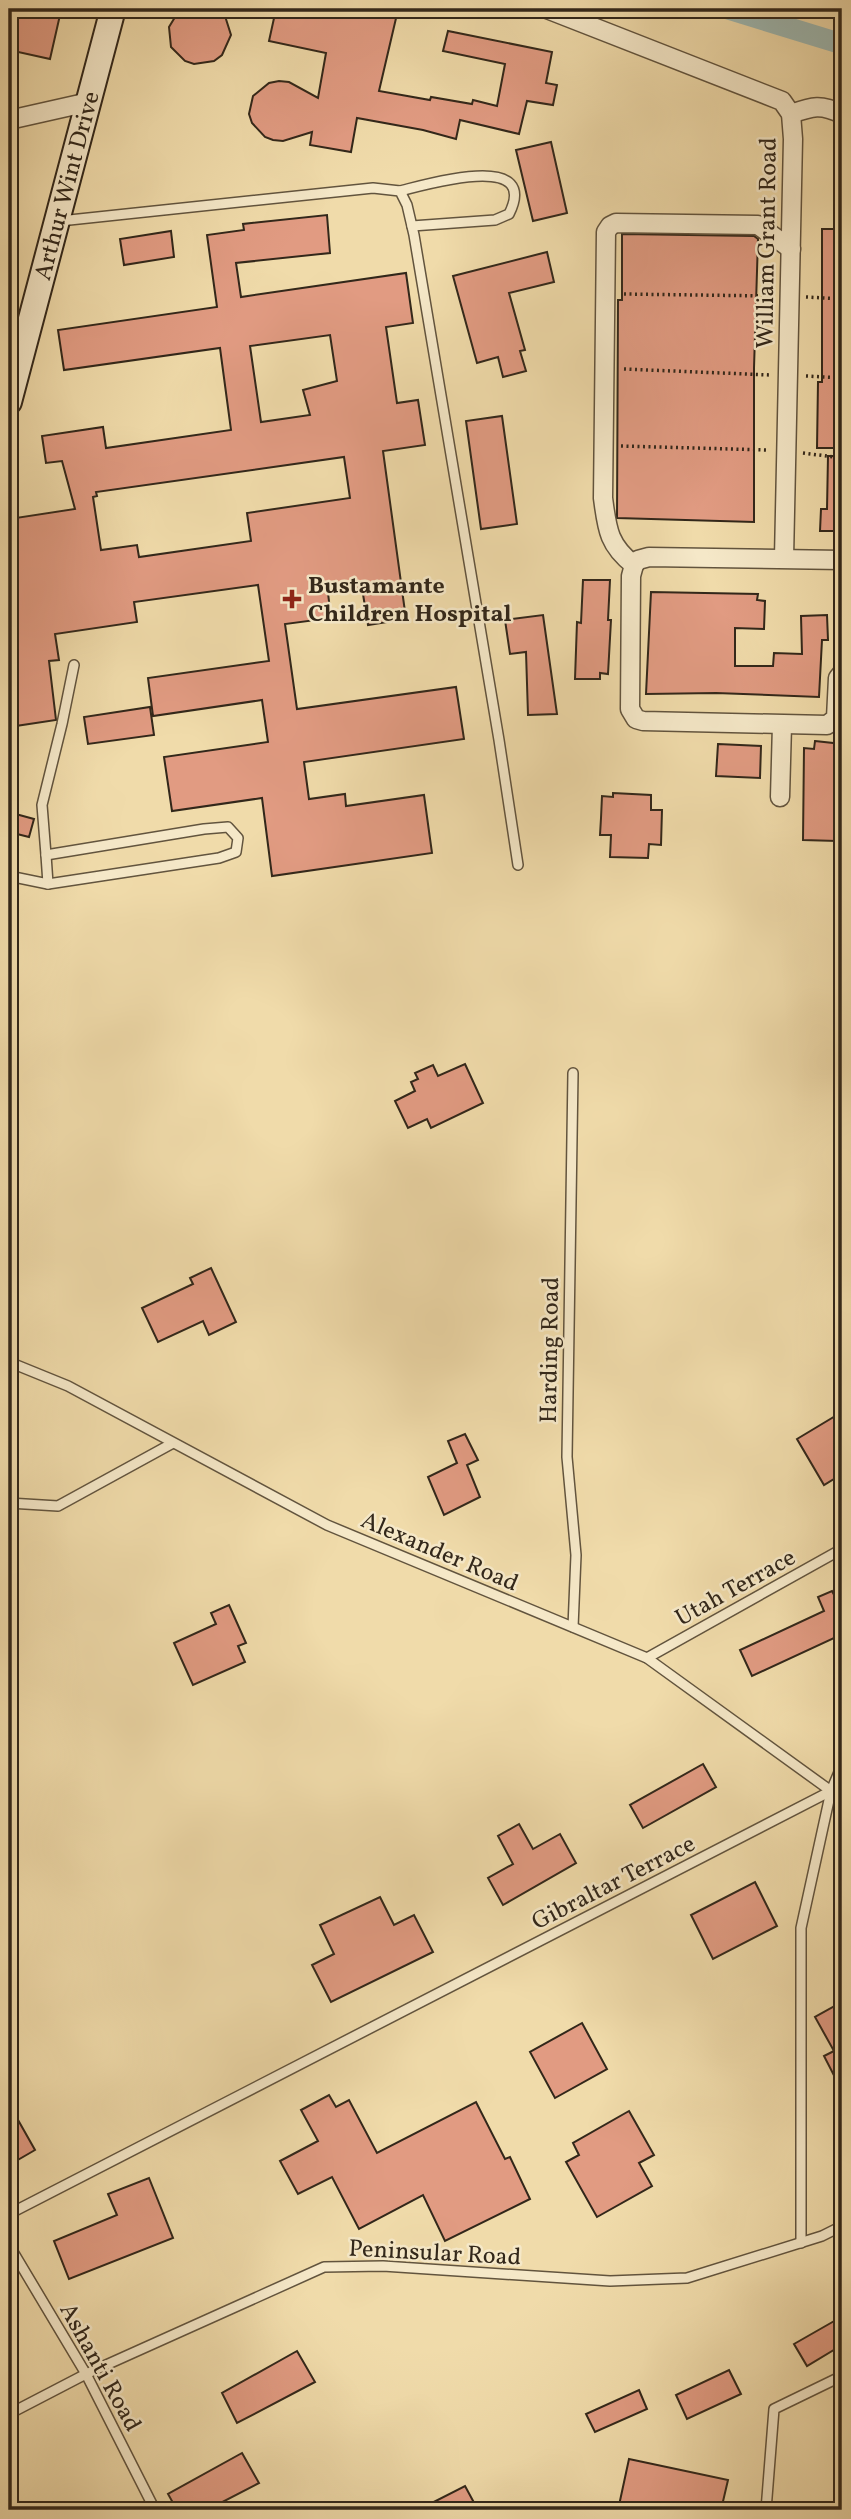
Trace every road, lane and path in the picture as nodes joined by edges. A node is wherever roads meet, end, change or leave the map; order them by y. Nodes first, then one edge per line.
1 (113, 9) edge
2 (547, 9) edge
3 (89, 102) junction
4 (791, 114) junction
5 (842, 114) edge
6 (9, 120) edge
7 (400, 191) junction
8 (57, 221) junction
9 (412, 226) junction
10 (791, 249) junction
11 (605, 294) junction
12 (790, 296) junction
13 (842, 299) edge
14 (19, 328) edge
15 (604, 369) junction
16 (789, 376) junction
17 (842, 378) edge
18 (9, 402) edge
19 (604, 446) junction
20 (787, 450) junction
21 (842, 458) edge
22 (783, 558) junction
23 (842, 560) edge
24 (634, 565) junction
25 (74, 665) dead end
26 (842, 673) edge
27 (782, 725) junction
28 (780, 797) dead end
29 (46, 855) junction
30 (517, 865) dead end
31 (9, 876) edge
32 (48, 884) junction
33 (573, 1073) dead end
34 (9, 1362) edge
35 (173, 1443) junction
36 (9, 1503) edge
37 (842, 1549) edge
38 (573, 1627) junction
39 (647, 1658) junction
40 (842, 1765) edge
41 (831, 1791) junction
42 (842, 1798) edge
43 (9, 2214) edge
44 (842, 2226) edge
45 (801, 2243) junction
46 (9, 2245) edge
47 (86, 2374) junction
48 (842, 2376) edge
49 (9, 2414) edge
50 (155, 2510) edge
51 (766, 2510) edge

1 - 3 main road, Arthur Wint Drive
2 - 4 street, William Grant Road
3 - 6 street
3 - 8 main road, Arthur Wint Drive
4 - 5 street
4 - 10 street, William Grant Road
7 - 8 lane
7 - 9 lane
7 - 9 lane
8 - 14 main road, Arthur Wint Drive
9 - 30 lane
10 - 11 street
10 - 12 street, William Grant Road
11 - 12 path
11 - 15 street
12 - 13 path
12 - 16 street, William Grant Road
14 - 18 main road, Arthur Wint Drive
15 - 16 path
15 - 19 street
16 - 17 path
16 - 20 street, William Grant Road
19 - 20 path
19 - 24 street
20 - 21 path
20 - 22 street, William Grant Road
22 - 23 street
22 - 24 street
24 - 27 street
25 - 29 lane
26 - 27 street
27 - 28 street
29 - 32 lane
29 - 32 lane
31 - 32 lane
33 - 38 lane, Harding Road
34 - 35 lane, Alexander Road
35 - 36 lane
35 - 38 lane, Alexander Road
37 - 39 lane, Utah Terrace
38 - 39 lane, Alexander Road
39 - 41 lane, Alexander Road
40 - 41 lane
41 - 42 lane, Alexander Road
41 - 43 lane, Gibraltar Terrace
41 - 45 lane
44 - 45 lane, Peninsular Road
45 - 47 lane, Peninsular Road
46 - 47 lane, Ashanti Road
47 - 49 lane, Peninsular Road
47 - 50 lane, Ashanti Road
48 - 51 lane

